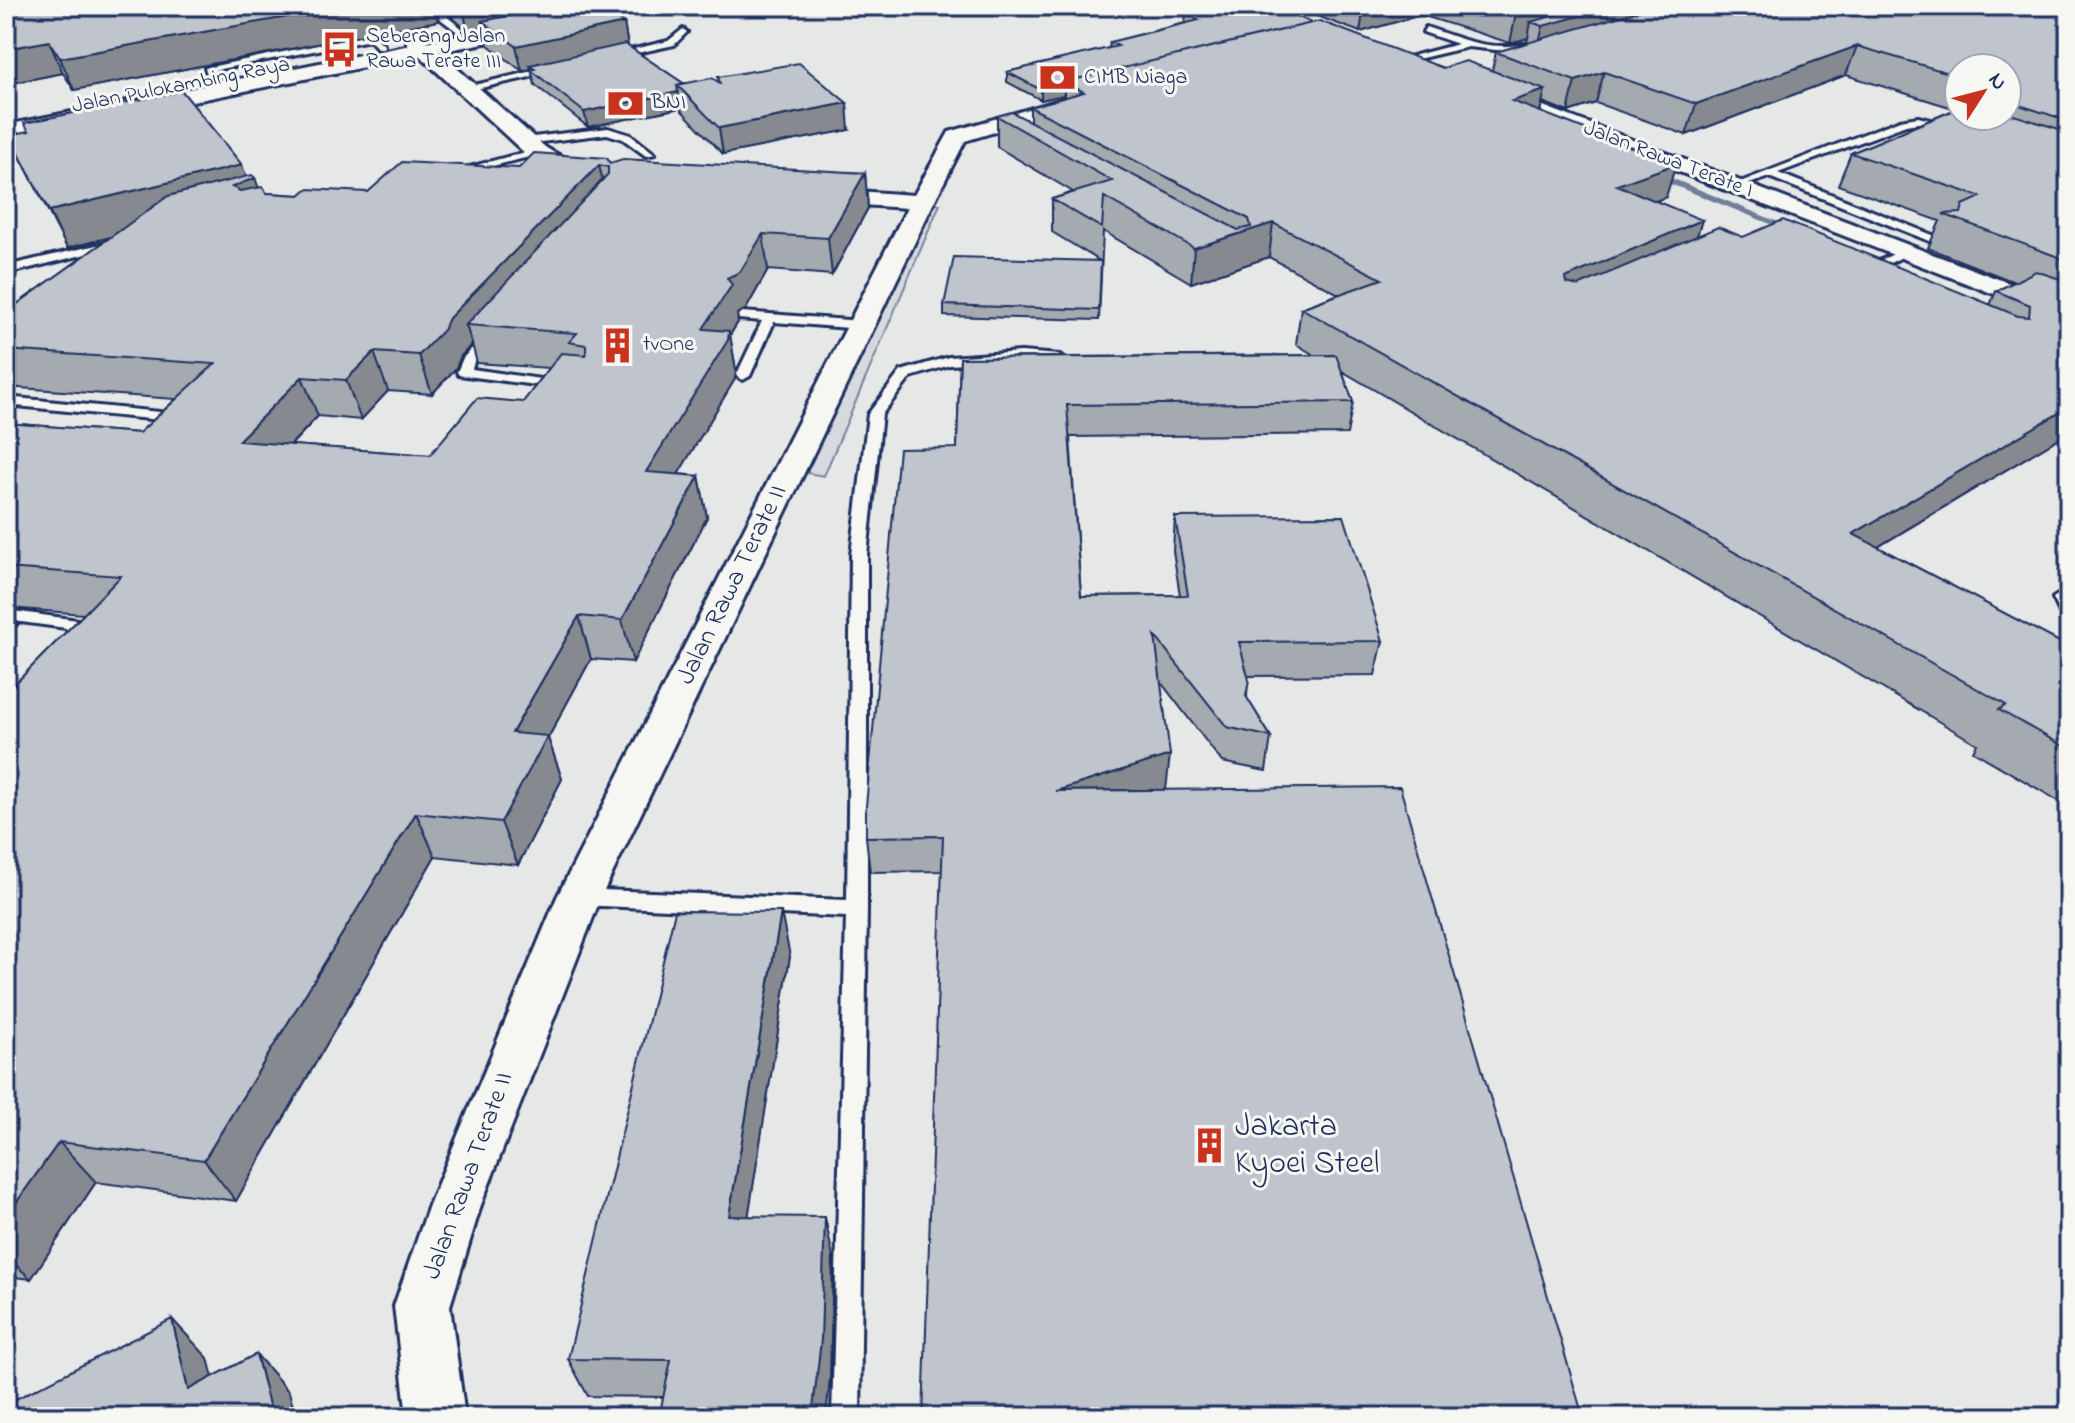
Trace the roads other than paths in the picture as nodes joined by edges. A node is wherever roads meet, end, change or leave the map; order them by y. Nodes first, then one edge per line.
1 (407, 6) edge
2 (499, 6) edge
3 (591, 6) edge
4 (639, 6) edge
5 (440, 15) junction
6 (1426, 30) dead end
7 (460, 31) junction
8 (683, 32) dead end
9 (1538, 43) edge
10 (419, 45) junction
11 (1465, 45) junction
12 (1381, 50) edge
13 (600, 58) edge
14 (1408, 60) junction
15 (570, 65) edge
16 (1448, 76) edge
17 (1476, 86) edge
18 (467, 88) junction
19 (1104, 94) edge
20 (6, 120) edge
21 (1943, 125) edge
22 (6, 132) edge
23 (531, 146) junction
24 (1824, 152) junction
25 (650, 154) dead end
26 (1846, 160) dead end
27 (1768, 173) junction
28 (436, 176) edge
29 (607, 179) edge
30 (1735, 186) junction
31 (800, 194) edge
32 (922, 202) junction
33 (127, 240) edge
34 (1941, 242) dead end
35 (1906, 252) junction
36 (6, 270) edge
37 (1865, 285) edge
38 (2069, 315) edge
39 (742, 316) dead end
40 (769, 319) junction
41 (861, 325) junction
42 (499, 328) edge
43 (1082, 360) edge
44 (743, 376) dead end
45 (573, 387) edge
46 (6, 401) edge
47 (160, 416) edge
48 (2069, 593) edge
49 (6, 615) edge
50 (2069, 615) edge
51 (63, 654) edge
52 (579, 897) junction
53 (857, 909) junction
54 (436, 1417) edge
55 (846, 1417) edge

1 - 5 lane
2 - 5 lane
3 - 7 street, Jalan Pulokambing Raya
4 - 10 street, Jalan Pulokambing Raya
5 - 7 lane
6 - 11 lane
7 - 10 street, Jalan Pulokambing Raya
8 - 13 lane
9 - 11 lane
10 - 18 street
10 - 20 street, Jalan Pulokambing Raya
10 - 22 street, Jalan Pulokambing Raya
11 - 14 lane
12 - 14 street
14 - 16 street
15 - 18 lane
17 - 30 street, Jalan Rawa Terate I
18 - 23 street
19 - 32 street, Jalan Rawa Terate II
21 - 24 lane
23 - 25 lane
23 - 28 lane
23 - 29 street
24 - 26 lane
24 - 27 lane
27 - 30 lane
27 - 34 lane
30 - 35 street, Jalan Rawa Terate I
31 - 32 street
32 - 41 street, Jalan Rawa Terate II
33 - 36 lane
35 - 37 lane
35 - 38 street, Jalan Rawa Terate I
39 - 40 lane
40 - 41 lane
40 - 44 lane
41 - 52 street, Jalan Rawa Terate II
42 - 45 lane
43 - 53 lane
46 - 47 lane
48 - 50 lane
49 - 51 lane
52 - 53 lane
52 - 54 street, Jalan Rawa Terate II
53 - 55 lane

